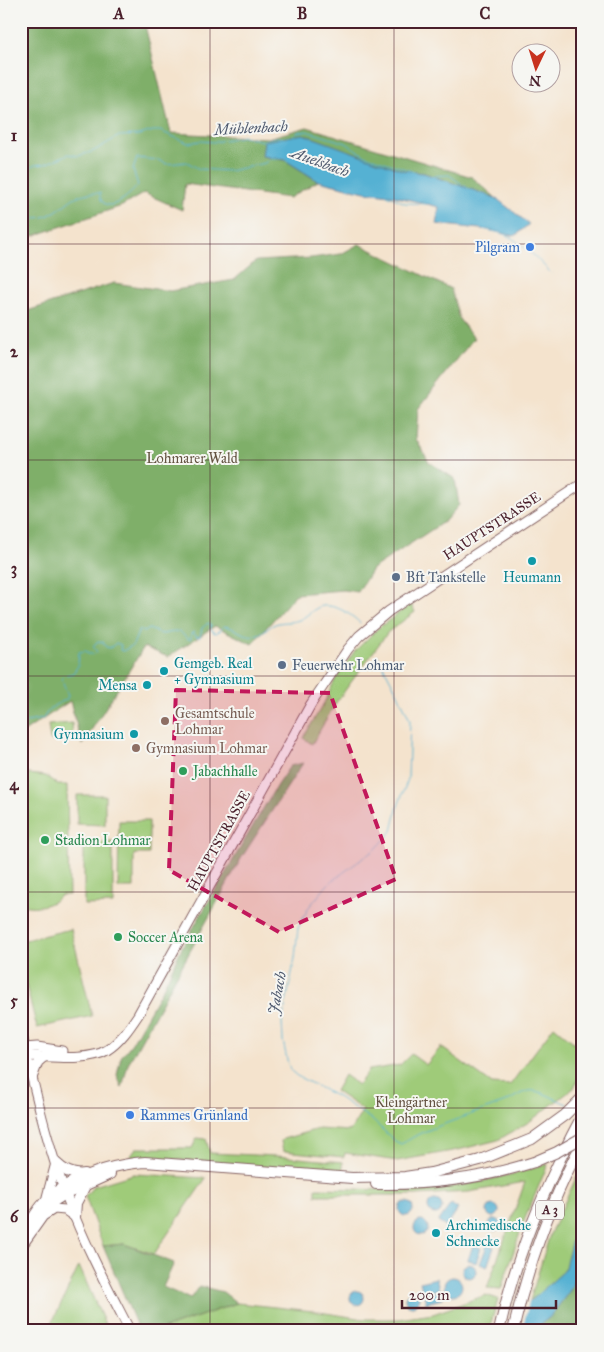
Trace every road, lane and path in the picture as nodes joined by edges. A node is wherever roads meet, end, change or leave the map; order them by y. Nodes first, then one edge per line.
1 (583, 483) edge
2 (21, 1032) edge
3 (120, 1037) junction
4 (26, 1052) junction
5 (45, 1056) junction
6 (32, 1078) junction
7 (583, 1098) edge
8 (583, 1114) edge
9 (583, 1137) edge
10 (583, 1141) edge
11 (56, 1163) junction
12 (88, 1179) junction
13 (352, 1181) junction
14 (64, 1190) junction
15 (47, 1197) junction
16 (75, 1217) junction
17 (21, 1237) edge
18 (21, 1243) edge
19 (21, 1247) edge
20 (130, 1331) edge
21 (499, 1331) edge
22 (513, 1331) edge

1 - 3 main road, HAUPTSTRASSE
2 - 4 main road
3 - 4 main road
3 - 5 main road, HAUPTSTRASSE
4 - 5 main road
4 - 6 main road
5 - 6 main road
6 - 11 main road
7 - 13 highway
8 - 21 highway, A 3
9 - 13 highway, bridge
10 - 22 highway, A 3
11 - 12 highway
11 - 14 main road
11 - 15 main road
12 - 13 highway
12 - 14 highway
12 - 16 highway
14 - 15 main road
14 - 16 main road
14 - 18 main road
15 - 17 main road
16 - 19 main road
16 - 20 main road

